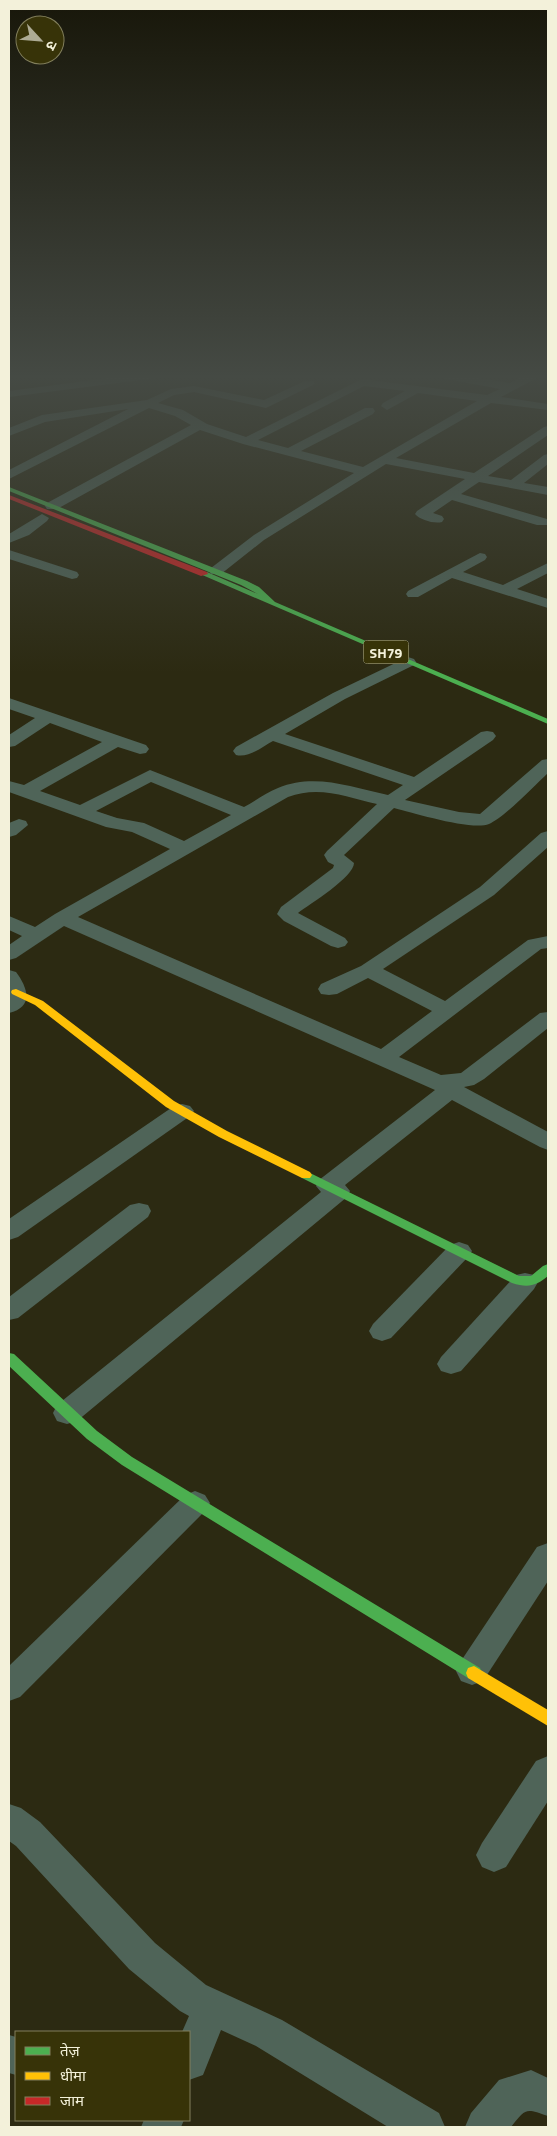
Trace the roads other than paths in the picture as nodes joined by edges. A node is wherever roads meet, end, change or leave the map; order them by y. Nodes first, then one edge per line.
1 (111, 474) edge
2 (362, 474) edge
3 (459, 474) edge
4 (482, 474) edge
5 (529, 474) edge
6 (477, 477) junction
7 (514, 484) junction
8 (9, 489) edge
9 (548, 492) edge
10 (9, 496) edge
11 (449, 496) junction
12 (9, 504) edge
13 (52, 506) junction
14 (42, 518) junction
15 (437, 519) dead end
16 (542, 522) dead end
17 (9, 539) edge
18 (9, 554) edge
19 (480, 557) dead end
20 (548, 567) edge
21 (216, 571) junction
22 (451, 573) junction
23 (72, 575) dead end
24 (505, 590) junction
25 (413, 594) dead end
26 (272, 603) junction
27 (548, 604) edge
28 (408, 662) junction
29 (9, 703) edge
30 (48, 717) junction
31 (548, 722) edge
32 (270, 734) junction
33 (487, 736) dead end
34 (116, 741) junction
35 (9, 742) edge
36 (140, 749) dead end
37 (242, 751) dead end
38 (547, 766) edge
39 (416, 784) junction
40 (17, 789) edge
41 (390, 802) junction
42 (80, 812) junction
43 (245, 814) junction
44 (548, 837) edge
45 (186, 848) junction
46 (62, 918) junction
47 (9, 922) edge
48 (36, 935) junction
49 (338, 942) dead end
50 (548, 942) edge
51 (9, 954) edge
52 (368, 970) junction
53 (11, 986) edge
54 (329, 988) dead end
55 (448, 1010) junction
56 (548, 1018) edge
57 (382, 1059) junction
58 (445, 1086) junction
59 (182, 1111) junction
60 (548, 1142) edge
61 (333, 1189) junction
62 (139, 1211) dead end
63 (9, 1231) edge
64 (459, 1251) junction
65 (548, 1269) edge
66 (525, 1282) junction
67 (9, 1310) edge
68 (382, 1330) dead end
69 (9, 1358) edge
70 (451, 1364) dead end
71 (67, 1413) junction
72 (195, 1503) junction
73 (548, 1556) edge
74 (472, 1671) junction
75 (9, 1687) edge
76 (548, 1719) edge
77 (548, 1772) edge
78 (9, 1820) edge
79 (494, 1855) dead end
80 (212, 2007) junction
81 (190, 2059) edge
82 (548, 2097) edge
83 (425, 2127) edge
84 (485, 2127) edge

1 - 13 street
2 - 21 street
3 - 6 street
4 - 6 street
5 - 7 street
6 - 7 street
6 - 11 street
7 - 9 street
8 - 13 main road, SH79
10 - 26 main road, SH79
11 - 15 street
11 - 16 street
12 - 14 main road, SH79
13 - 21 main road, SH79
14 - 17 street
14 - 26 main road, SH79
18 - 23 street
19 - 22 street
20 - 24 street
21 - 26 main road, SH79
22 - 24 street
22 - 25 street
24 - 27 street
26 - 28 main road, SH79
28 - 31 main road, SH79
28 - 32 street
29 - 30 street
30 - 34 street
30 - 35 street
32 - 37 street
32 - 39 street
33 - 39 street
34 - 36 street
34 - 40 street
38 - 41 street
39 - 41 street
40 - 42 street
41 - 43 street
41 - 49 street
42 - 43 street
42 - 45 street
43 - 45 street
44 - 52 street
45 - 46 street
46 - 48 street
46 - 57 street
47 - 48 street
48 - 51 street
50 - 55 street
52 - 54 street
52 - 55 street
53 - 59 main road
55 - 57 street
56 - 58 street
57 - 58 street
58 - 60 street
58 - 61 street
59 - 61 main road
59 - 63 street
61 - 64 main road
61 - 71 street
62 - 67 street
64 - 66 main road
64 - 68 street
65 - 66 main road
66 - 70 street
69 - 71 main road
71 - 72 main road
72 - 74 main road
72 - 75 street
73 - 74 street
74 - 76 main road
77 - 79 street
78 - 80 street
80 - 81 street
80 - 83 street
82 - 84 street

